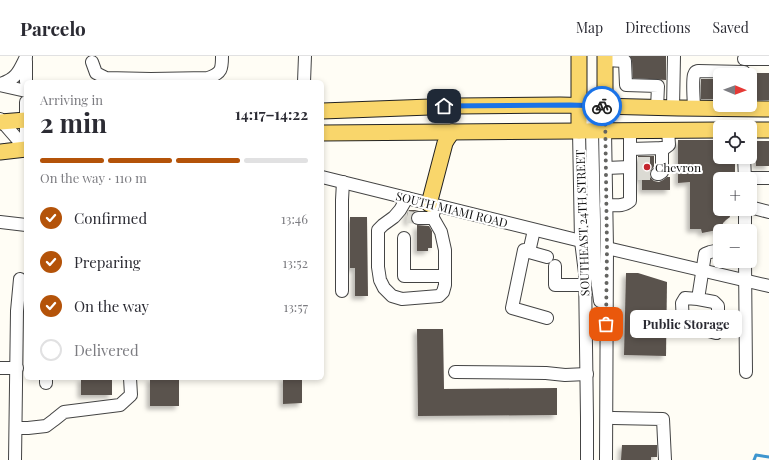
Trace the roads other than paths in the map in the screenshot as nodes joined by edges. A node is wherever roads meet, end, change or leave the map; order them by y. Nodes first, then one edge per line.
1 (26, 56) edge
2 (222, 56) edge
3 (305, 56) edge
4 (579, 56) edge
5 (674, 56) edge
6 (605, 58) edge
7 (744, 58) edge
8 (769, 59) edge
9 (92, 62) dead end
10 (713, 72) edge
11 (26, 80) edge
12 (304, 80) edge
13 (0, 84) edge
14 (24, 91) edge
15 (579, 105) junction
16 (605, 106) junction
17 (657, 108) junction
18 (673, 108) junction
19 (713, 108) edge
20 (757, 108) edge
21 (694, 109) junction
22 (769, 109) edge
23 (324, 111) edge
24 (24, 120) edge
25 (1, 121) edge
26 (630, 130) junction
27 (668, 130) junction
28 (713, 130) edge
29 (757, 130) edge
30 (769, 130) edge
31 (592, 131) junction
32 (452, 132) junction
33 (324, 133) edge
34 (24, 147) edge
35 (662, 148) junction
36 (24, 149) edge
37 (630, 149) junction
38 (0, 152) edge
39 (658, 167) dead end
40 (606, 168) junction
41 (633, 168) junction
42 (324, 177) edge
43 (757, 180) edge
44 (768, 181) edge
45 (343, 182) junction
46 (407, 198) junction
47 (606, 205) junction
48 (433, 209) junction
49 (757, 209) edge
50 (769, 212) edge
51 (394, 217) junction
52 (0, 222) edge
53 (24, 225) edge
54 (534, 230) junction
55 (404, 238) dead end
56 (581, 241) junction
57 (607, 248) junction
58 (713, 251) edge
59 (529, 252) junction
60 (745, 268) edge
61 (702, 270) junction
62 (445, 276) junction
63 (20, 279) dead end
64 (746, 280) junction
65 (585, 285) junction
66 (769, 286) edge
67 (342, 291) dead end
68 (698, 299) dead end
69 (547, 318) dead end
70 (22, 338) edge
71 (606, 340) junction
72 (606, 366) junction
73 (0, 368) edge
74 (17, 368) junction
75 (454, 372) dead end
76 (746, 372) dead end
77 (587, 374) junction
78 (130, 380) edge
79 (588, 418) junction
80 (613, 418) dead end
81 (16, 428) junction
82 (605, 458) edge
83 (15, 460) edge
84 (587, 460) edge
85 (591, 460) edge
86 (665, 460) edge

1 - 11 street
1 - 13 street
2 - 9 street
3 - 12 street
4 - 15 main road
5 - 18 street
6 - 16 main road
6 - 17 street
7 - 8 street
10 - 21 street
13 - 14 street
15 - 16 main road
15 - 23 main road
15 - 31 main road
16 - 17 main road
16 - 31 main road
17 - 18 main road
18 - 21 main road
19 - 21 main road
20 - 22 main road
24 - 25 main road
25 - 34 street
26 - 27 main road
26 - 31 main road
26 - 37 street
27 - 28 main road
27 - 35 street
29 - 30 main road
31 - 32 main road
31 - 40 street, SOUTHEAST 24TH STREET
31 - 56 street, SOUTHEAST 24TH STREET
31 - 71 street
32 - 33 main road
32 - 48 main road
35 - 37 street
35 - 39 street
36 - 38 main road
37 - 41 street
40 - 41 street
40 - 47 street, SOUTHEAST 24TH STREET
41 - 47 street
42 - 45 street, SOUTH MIAMI ROAD
43 - 44 street
45 - 46 street, SOUTH MIAMI ROAD
45 - 67 street
46 - 48 street, SOUTH MIAMI ROAD
46 - 51 street
47 - 57 street, SOUTHEAST 24TH STREET
48 - 51 street
48 - 54 street, SOUTH MIAMI ROAD
48 - 62 street
49 - 50 street
51 - 62 street
52 - 53 street
54 - 56 street, SOUTH MIAMI ROAD
54 - 59 street
55 - 62 street
56 - 65 street, SOUTHEAST 24TH STREET
57 - 61 street
57 - 71 street, SOUTHEAST 24TH STREET
58 - 61 street
59 - 65 street
59 - 69 street
60 - 64 street
61 - 64 street
61 - 68 street
63 - 70 street
64 - 66 street
64 - 76 street
65 - 77 street, SOUTHEAST 24TH STREET
70 - 74 street
71 - 72 street, SOUTHEAST 24TH STREET
72 - 77 street
72 - 82 street, SOUTHEAST 24TH STREET
73 - 74 street
74 - 81 street
75 - 77 street
77 - 79 street, SOUTHEAST 24TH STREET
78 - 81 street
79 - 84 street, SOUTHEAST 24TH STREET
79 - 85 street
80 - 86 street
81 - 83 street

